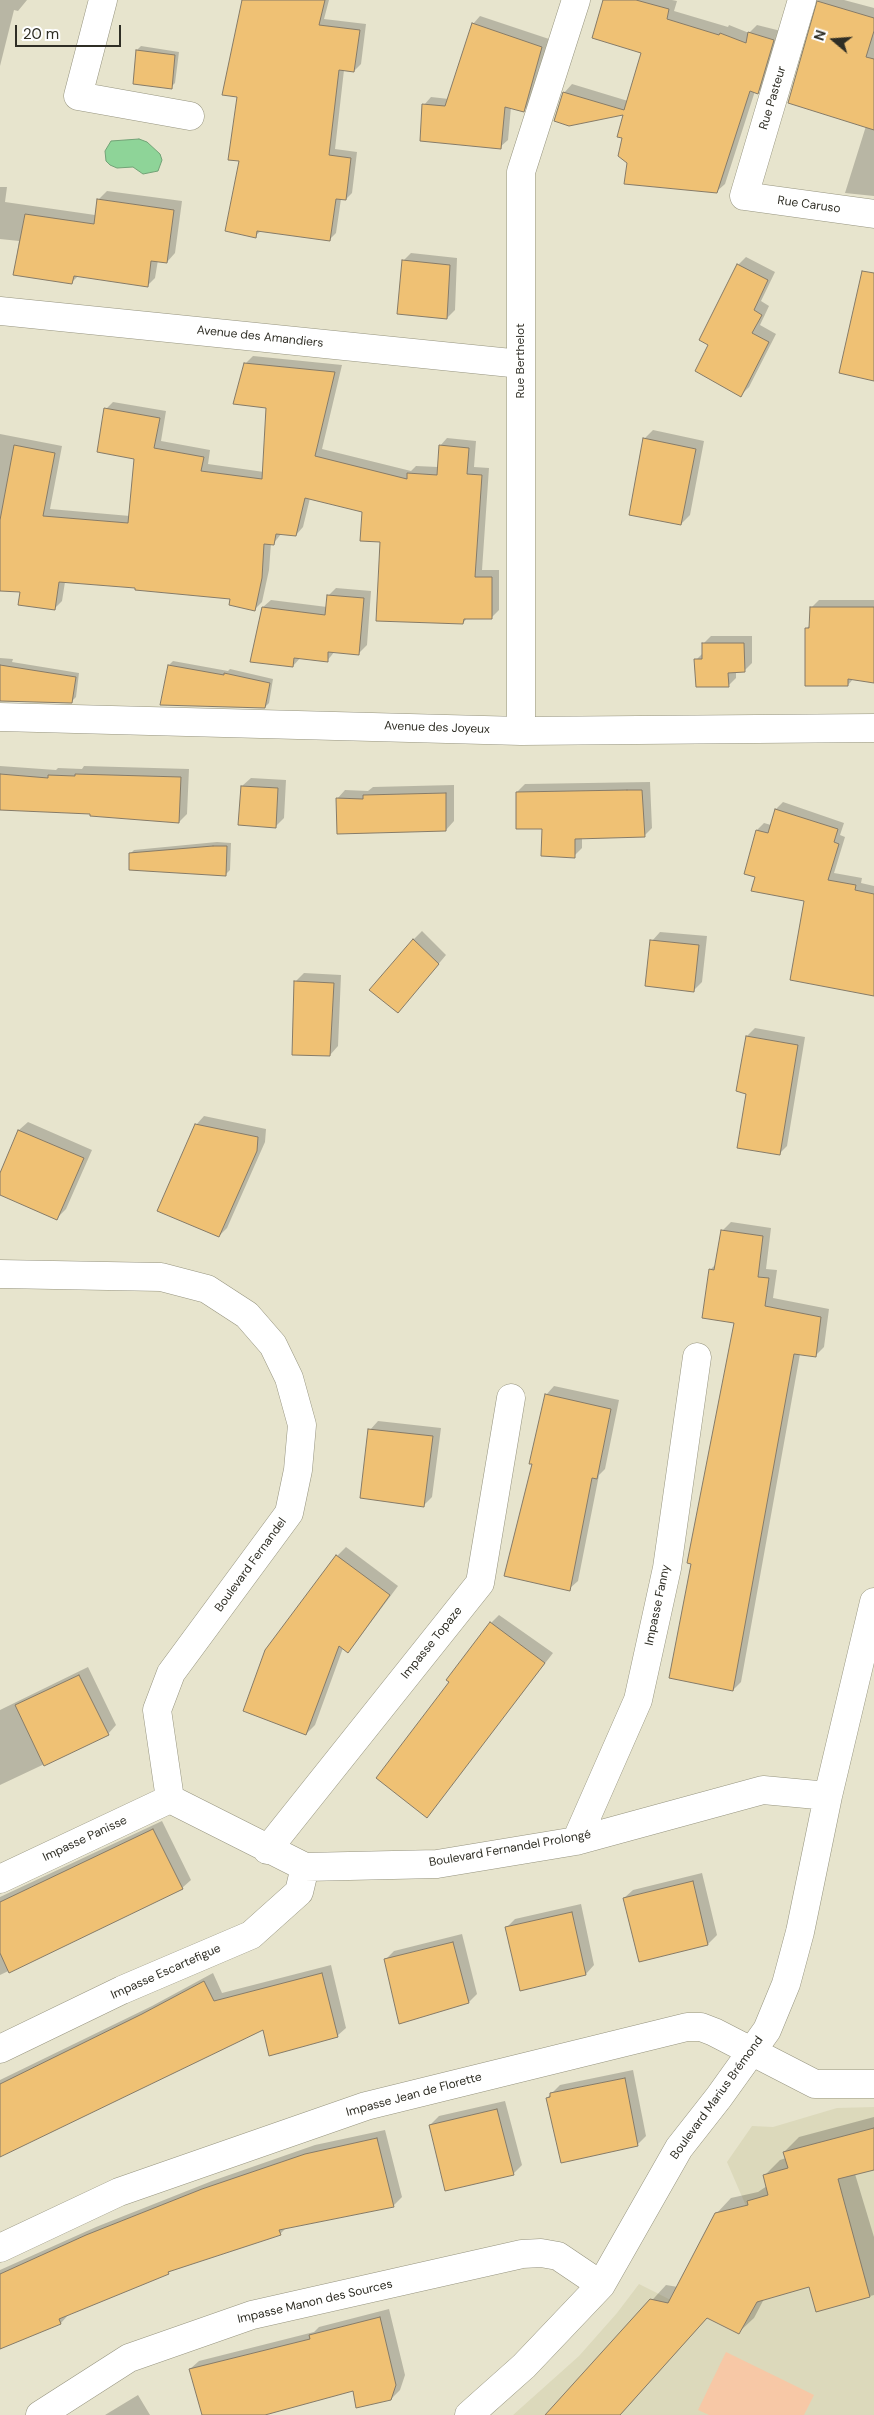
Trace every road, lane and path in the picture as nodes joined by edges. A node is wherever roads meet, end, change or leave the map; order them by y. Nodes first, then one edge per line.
1 (103, 0) edge
2 (576, 0) edge
3 (802, 0) edge
4 (190, 116) dead end
5 (744, 196) joint
6 (874, 214) edge
7 (0, 310) edge
8 (521, 364) junction
9 (0, 716) edge
10 (874, 728) edge
11 (521, 731) junction
12 (0, 1274) edge
13 (697, 1356) dead end
14 (511, 1398) dead end
15 (874, 1602) edge
16 (828, 1796) junction
17 (170, 1799) junction
18 (576, 1840) junction
19 (267, 1850) junction
20 (305, 1867) junction
21 (0, 1879) edge
22 (0, 2049) edge
23 (752, 2051) junction
24 (874, 2084) edge
25 (0, 2248) edge
26 (601, 2285) junction
27 (40, 2415) edge
28 (470, 2415) edge

1 - 4 street
2 - 8 street, Rue Berthelot
3 - 5 street, Rue Pasteur
5 - 6 street, Rue Caruso
7 - 8 street, Avenue des Amandiers
8 - 11 street, Rue Berthelot
9 - 11 street, Avenue des Joyeux
10 - 11 street, Avenue des Joyeux
12 - 17 street, Boulevard Fernandel
13 - 18 street, Impasse Fanny
14 - 19 street, Impasse Topaze
15 - 16 street, Boulevard Marius Brémond
16 - 18 street, Boulevard Fernandel Prolongé
16 - 23 street, Boulevard Marius Brémond
17 - 19 street
17 - 21 street, Impasse Panisse
18 - 20 street, Boulevard Fernandel Prolongé
19 - 20 street
20 - 22 street, Impasse Escartefigue
23 - 24 street, Impasse Jean de Florette
23 - 25 street, Impasse Jean de Florette
23 - 26 street, Boulevard Marius Brémond
26 - 27 street, Impasse Manon des Sources
26 - 28 street, Boulevard Marius Brémond

